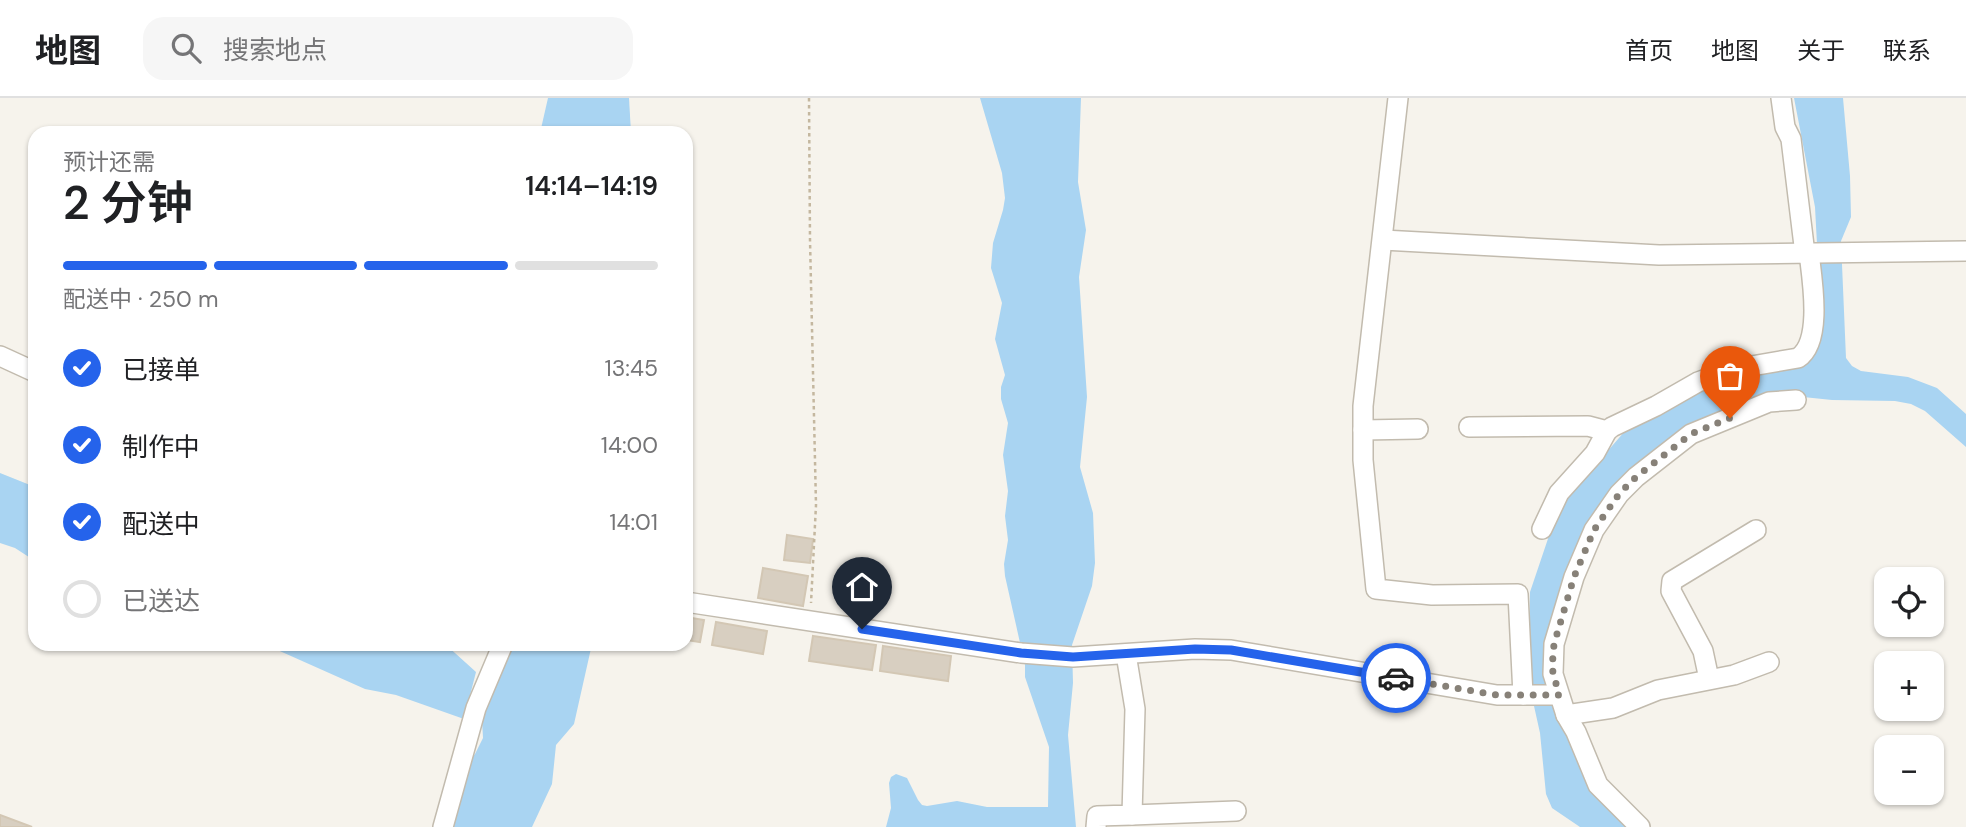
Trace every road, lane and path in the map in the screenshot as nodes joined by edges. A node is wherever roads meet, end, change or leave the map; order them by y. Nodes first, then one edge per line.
1 (809, 98) edge
2 (1398, 98) edge
3 (1781, 98) edge
4 (1383, 240) junction
5 (1966, 251) edge
6 (1809, 254) junction
7 (0, 356) edge
8 (28, 369) edge
9 (1796, 400) dead end
10 (1469, 427) dead end
11 (1418, 429) dead end
12 (1363, 430) junction
13 (1607, 431) junction
14 (1542, 529) dead end
15 (1756, 530) dead end
16 (693, 603) edge
17 (808, 621) junction
18 (500, 651) edge
19 (1126, 654) junction
20 (1769, 662) dead end
21 (1709, 679) junction
22 (1522, 695) junction
23 (1559, 695) junction
24 (1566, 715) junction
25 (1236, 811) dead end
26 (1132, 816) junction
27 (443, 827) edge
28 (1096, 827) edge
29 (1640, 827) edge

1 - 17 path
2 - 4 street
3 - 6 street
4 - 6 street
4 - 12 street
5 - 6 street
6 - 13 street
7 - 8 street
9 - 23 street
10 - 13 street
11 - 12 street
12 - 22 street
13 - 14 street
15 - 21 street
16 - 17 street
17 - 19 street
18 - 27 street
19 - 22 street
19 - 26 street
20 - 21 street
21 - 24 street
22 - 23 street
23 - 24 street
24 - 29 street
25 - 26 street
26 - 28 street

